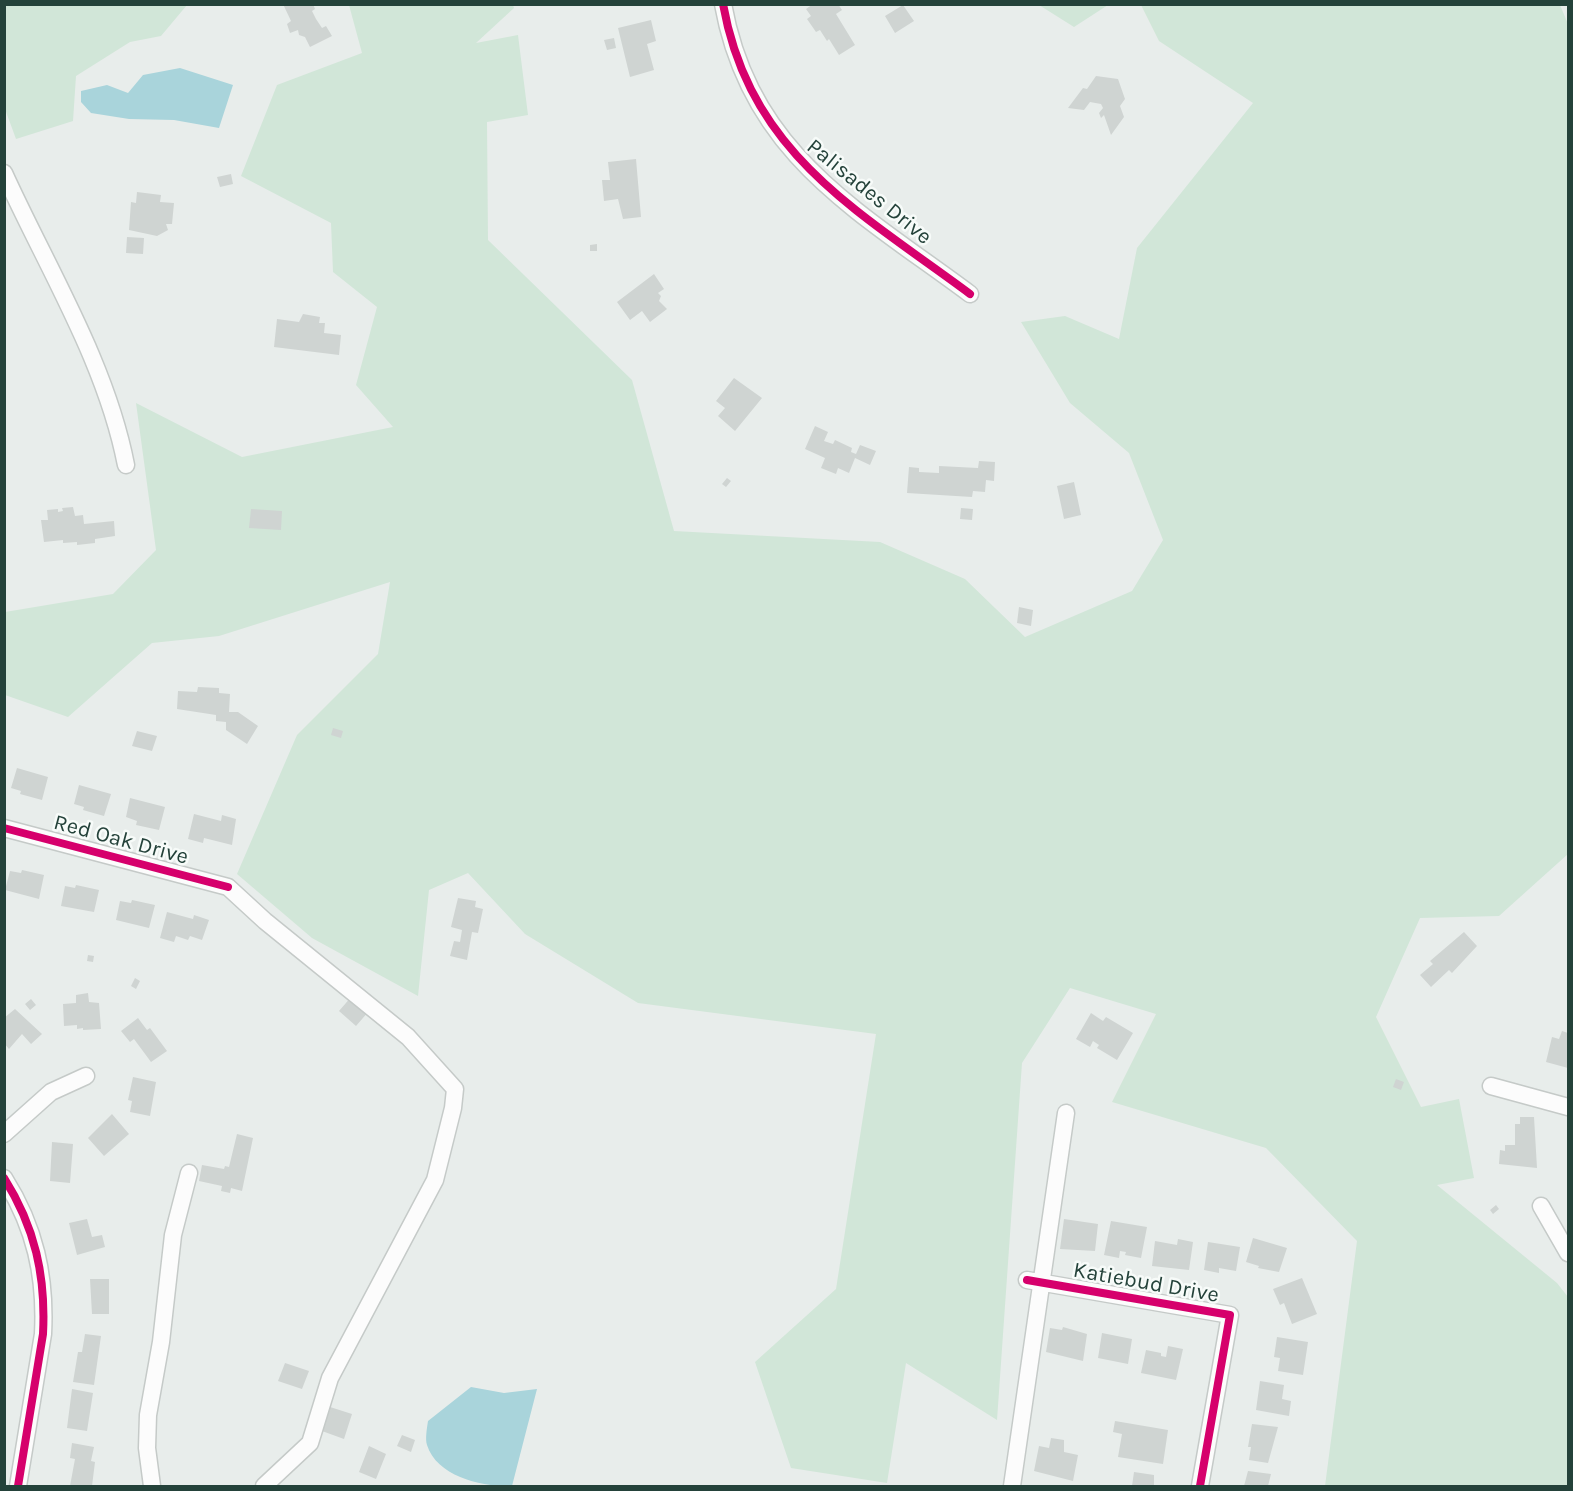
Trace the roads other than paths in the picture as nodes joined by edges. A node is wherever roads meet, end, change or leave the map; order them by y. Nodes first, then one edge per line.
1 (723, 4) edge
2 (4, 173) edge
3 (970, 294) dead end
4 (126, 465) dead end
5 (4, 828) edge
6 (86, 1076) dead end
7 (1491, 1086) dead end
8 (1569, 1107) edge
9 (1066, 1113) dead end
10 (4, 1134) edge
11 (189, 1173) dead end
12 (4, 1178) edge
13 (1540, 1206) dead end
14 (1569, 1253) edge
15 (1034, 1282) junction
16 (18, 1486) edge
17 (152, 1486) edge
18 (264, 1486) edge
19 (1012, 1486) edge
20 (1200, 1486) edge

1 - 3 street, Palisades Drive
2 - 4 street
5 - 18 street, Red Oak Drive
6 - 10 street
7 - 8 street
9 - 15 street
11 - 17 street
12 - 16 street
13 - 14 street
15 - 19 street
15 - 20 street, Katiebud Drive

